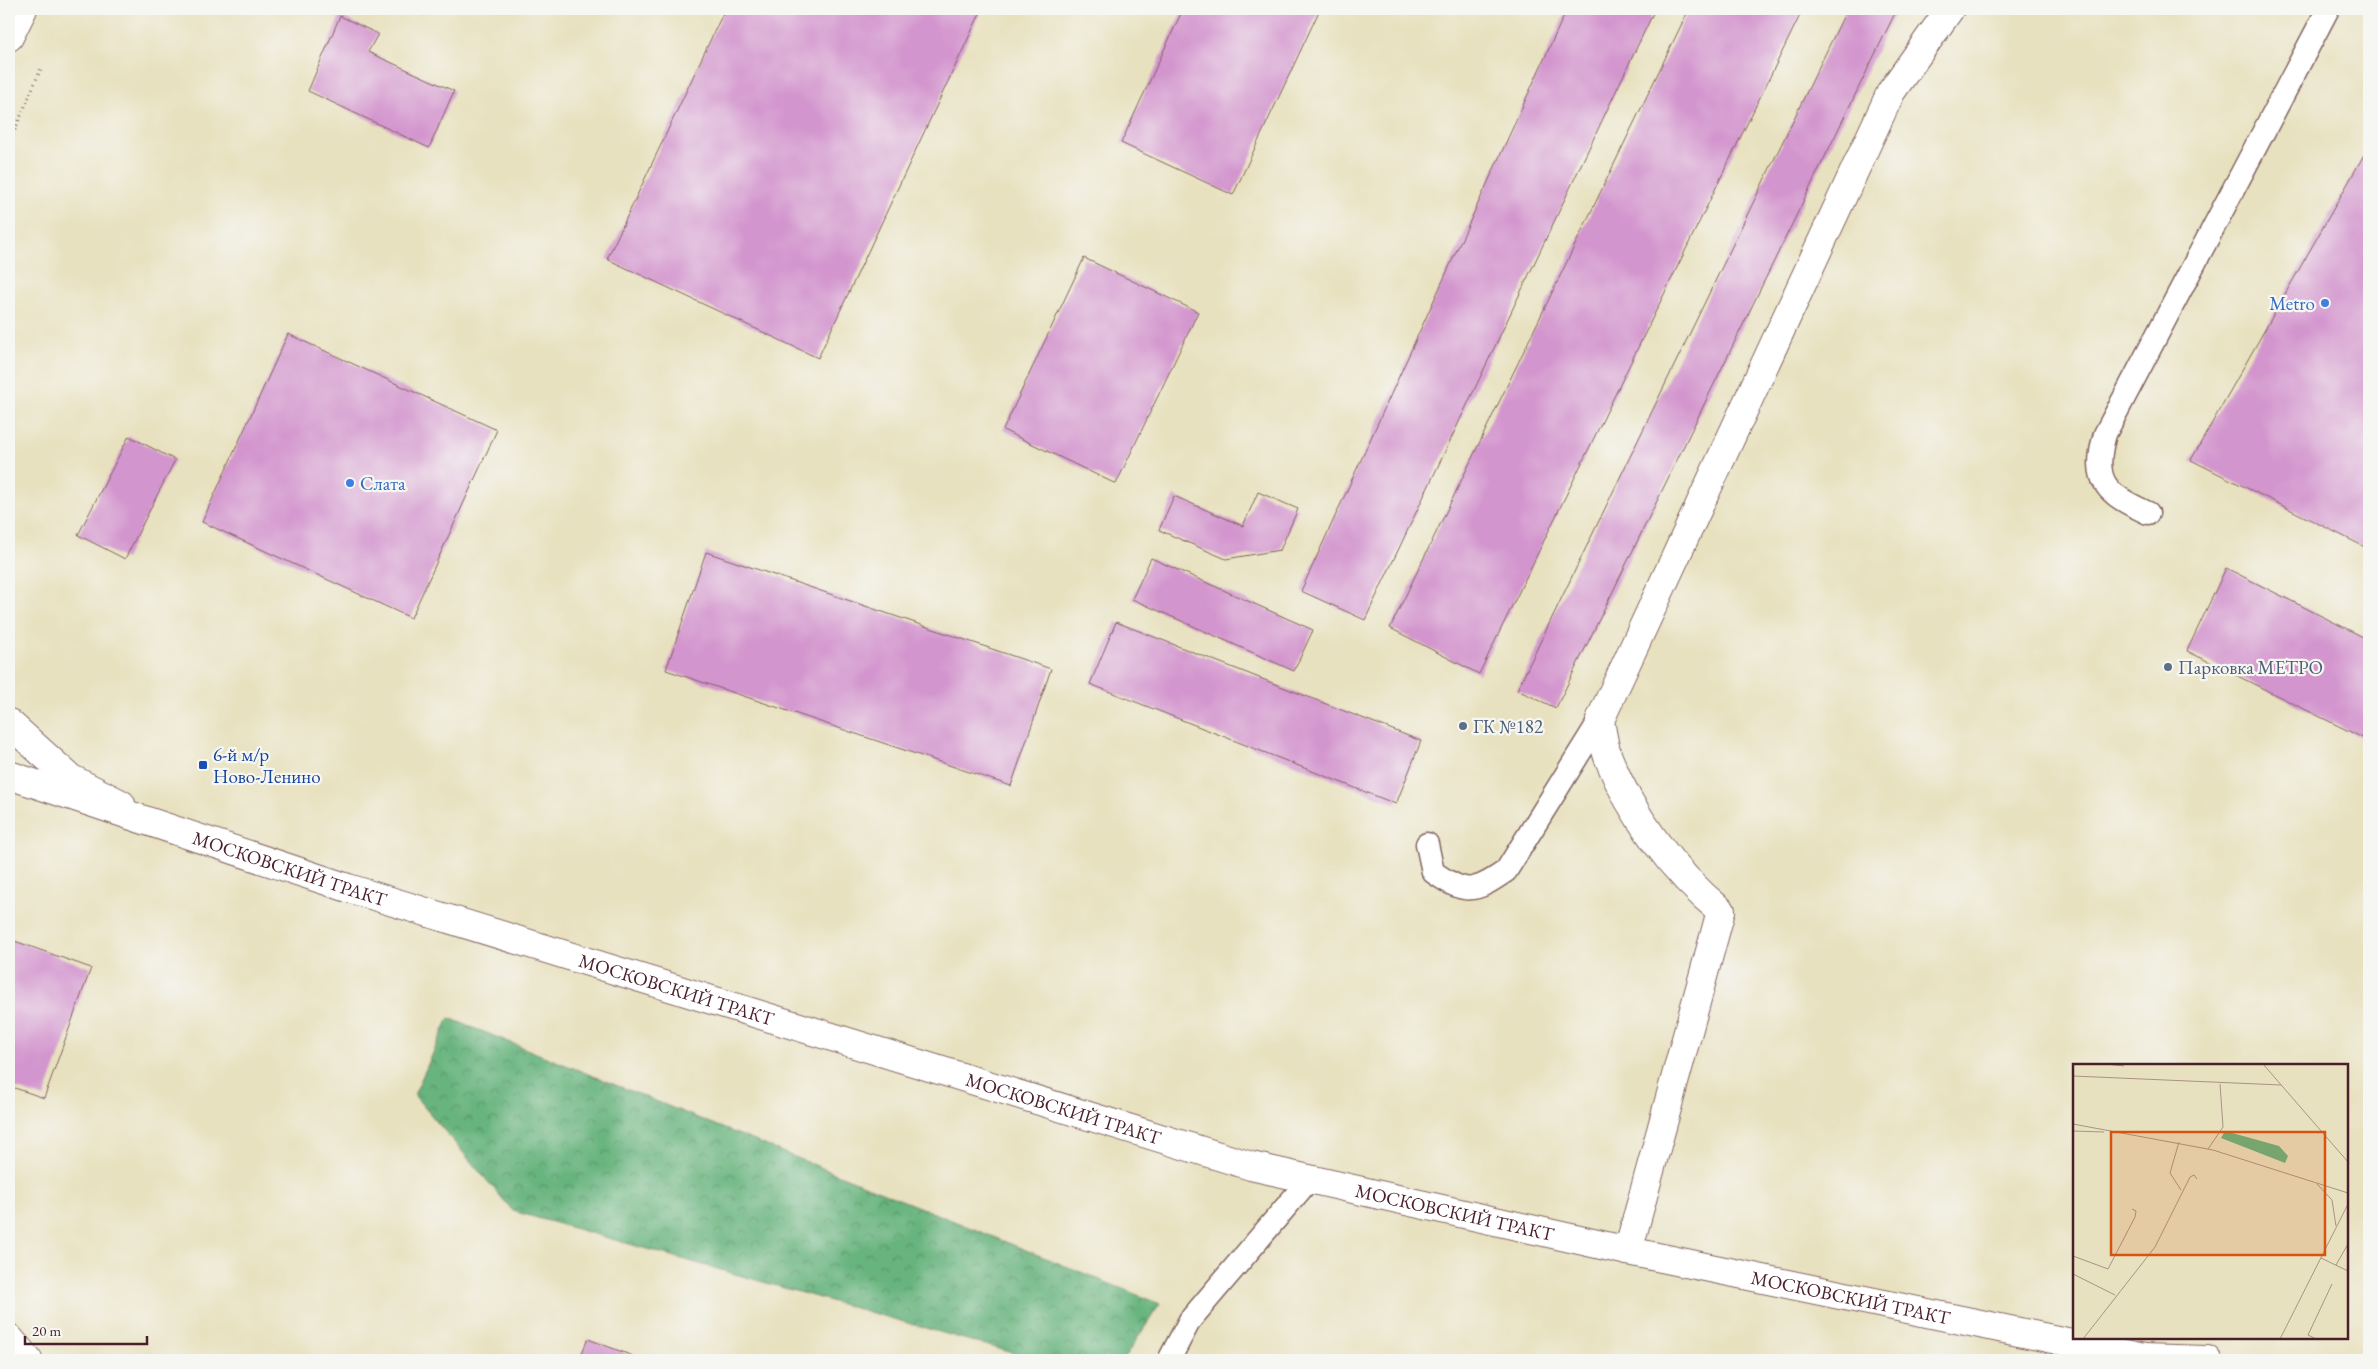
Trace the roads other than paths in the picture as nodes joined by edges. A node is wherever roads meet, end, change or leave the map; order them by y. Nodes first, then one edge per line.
1 (23, 9) edge
2 (1950, 9) edge
3 (2328, 9) edge
4 (9, 37) edge
5 (2148, 513) dead end
6 (1600, 720) junction
7 (9, 723) edge
8 (9, 775) edge
9 (169, 829) junction
10 (1427, 844) dead end
11 (1308, 1181) junction
12 (1628, 1251) junction
13 (9, 1338) edge
14 (2148, 1359) edge
15 (28, 1360) edge
16 (1169, 1360) edge
17 (2207, 1360) edge

1 - 4 main road
2 - 6 main road
3 - 5 lane
6 - 10 lane
6 - 12 main road
7 - 9 main road
8 - 9 main road, МОСКОВСКИЙ ТРАКТ
9 - 11 main road, МОСКОВСКИЙ ТРАКТ
11 - 12 main road, МОСКОВСКИЙ ТРАКТ
11 - 16 lane
12 - 14 main road, МОСКОВСКИЙ ТРАКТ
13 - 15 main road
14 - 17 main road, МОСКОВСКИЙ ТРАКТ

